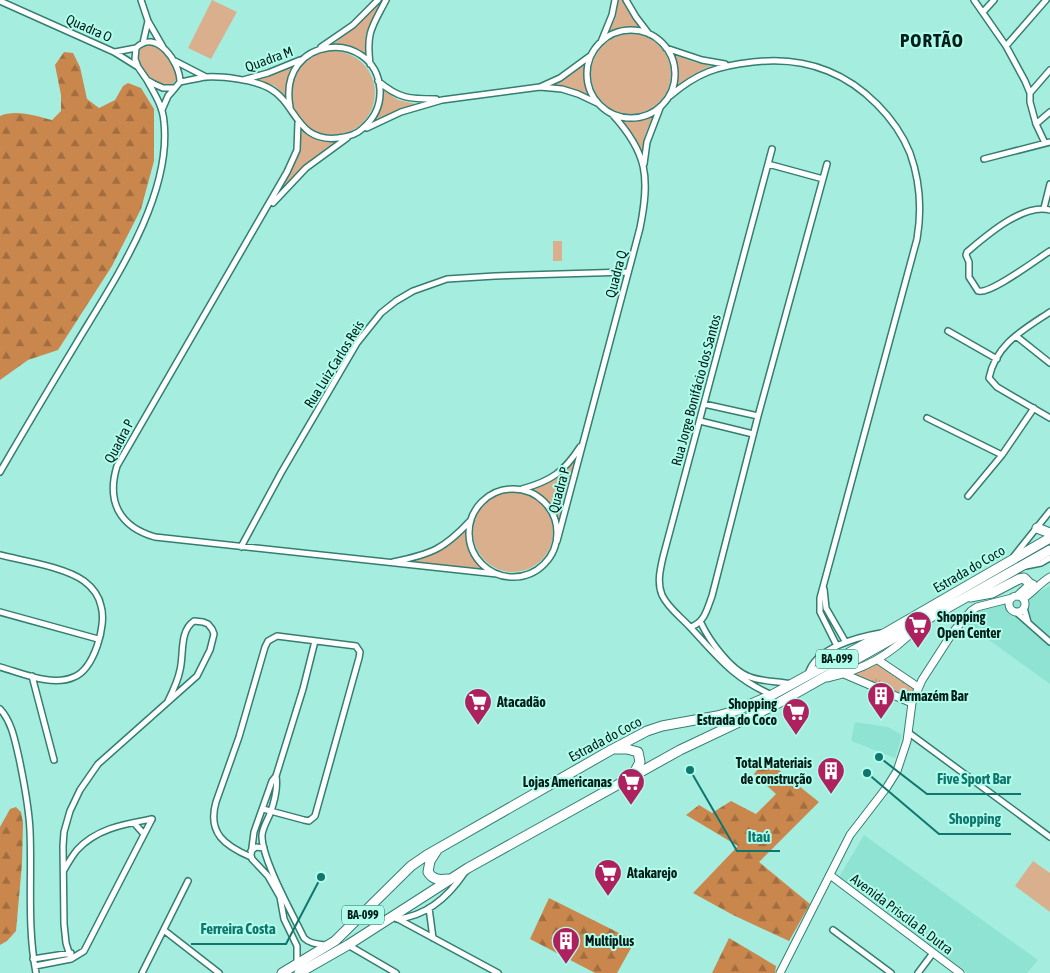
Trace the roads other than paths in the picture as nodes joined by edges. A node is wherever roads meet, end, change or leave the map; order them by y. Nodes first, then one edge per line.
1 (141, 0) edge
2 (378, 0) edge
3 (386, 0) edge
4 (615, 0) edge
5 (626, 0) edge
6 (974, 0) edge
7 (994, 0) edge
8 (1046, 0) edge
9 (0, 1) edge
10 (983, 12) junction
11 (148, 20) junction
12 (650, 35) junction
13 (143, 42) junction
14 (601, 42) junction
15 (1006, 46) junction
16 (136, 48) junction
17 (666, 48) junction
18 (164, 50) junction
19 (314, 51) junction
20 (114, 52) junction
21 (591, 56) junction
22 (303, 58) junction
23 (174, 61) junction
24 (370, 64) junction
25 (728, 64) junction
26 (138, 67) junction
27 (1050, 70) edge
28 (206, 77) junction
29 (147, 80) junction
30 (242, 80) junction
31 (378, 81) junction
32 (180, 82) junction
33 (540, 87) junction
34 (175, 88) junction
35 (1030, 93) junction
36 (670, 96) junction
37 (442, 100) junction
38 (597, 103) junction
39 (290, 107) junction
40 (661, 107) junction
41 (162, 110) junction
42 (1050, 112) edge
43 (612, 114) junction
44 (298, 122) junction
45 (1036, 124) junction
46 (359, 132) junction
47 (350, 136) junction
48 (1048, 142) edge
49 (772, 149) dead end
50 (984, 159) dead end
51 (644, 164) junction
52 (768, 164) junction
53 (827, 164) dead end
54 (823, 180) junction
55 (1050, 184) edge
56 (267, 209) junction
57 (1047, 209) edge
58 (1050, 250) edge
59 (628, 272) junction
60 (1050, 312) edge
61 (948, 331) dead end
62 (1016, 336) junction
63 (997, 359) junction
64 (1050, 362) edge
65 (704, 404) junction
66 (1034, 408) junction
67 (758, 416) junction
68 (927, 418) dead end
69 (1050, 418) edge
70 (700, 421) junction
71 (753, 434) junction
72 (582, 445) junction
73 (1002, 455) junction
74 (0, 472) edge
75 (520, 489) junction
76 (968, 496) dead end
77 (1050, 511) edge
78 (471, 519) junction
79 (1037, 528) junction
80 (1050, 533) edge
81 (1050, 538) edge
82 (557, 541) junction
83 (241, 547) junction
84 (1050, 550) edge
85 (0, 555) edge
86 (1050, 558) edge
87 (1012, 560) junction
88 (388, 563) junction
89 (1016, 569) junction
90 (497, 574) junction
91 (1050, 577) edge
92 (1035, 584) junction
93 (965, 598) junction
94 (1017, 598) junction
95 (994, 603) junction
96 (822, 604) junction
97 (1024, 608) junction
98 (1013, 610) junction
99 (0, 612) edge
100 (1029, 622) junction
101 (700, 623) junction
102 (921, 623) junction
103 (691, 628) junction
104 (889, 631) junction
105 (841, 633) junction
106 (98, 638) junction
107 (833, 638) junction
108 (315, 641) junction
109 (845, 641) junction
110 (1050, 642) edge
111 (836, 646) junction
112 (720, 656) junction
113 (878, 660) junction
114 (0, 667) edge
115 (739, 674) junction
116 (844, 674) junction
117 (32, 676) junction
118 (807, 676) junction
119 (40, 678) junction
120 (178, 680) junction
121 (819, 680) junction
122 (793, 684) junction
123 (36, 687) junction
124 (187, 687) junction
125 (918, 687) junction
126 (772, 695) junction
127 (168, 701) junction
128 (912, 703) junction
129 (0, 709) edge
130 (908, 732) junction
131 (611, 750) junction
132 (54, 760) dead end
133 (276, 776) junction
134 (631, 777) junction
135 (263, 809) junction
136 (270, 811) junction
137 (134, 822) junction
138 (144, 834) junction
139 (1050, 837) edge
140 (264, 848) junction
141 (438, 848) junction
142 (63, 849) junction
143 (76, 851) junction
144 (251, 854) junction
145 (270, 865) junction
146 (468, 868) junction
147 (263, 869) junction
148 (64, 870) junction
149 (830, 875) junction
150 (449, 879) junction
151 (188, 881) dead end
152 (429, 908) junction
153 (398, 919) junction
154 (384, 921) junction
155 (298, 926) junction
156 (833, 930) dead end
157 (165, 931) junction
158 (290, 931) junction
159 (433, 938) junction
160 (66, 943) junction
161 (328, 945) junction
162 (348, 945) junction
163 (70, 953) junction
164 (933, 953) junction
165 (63, 954) junction
166 (79, 954) junction
167 (33, 959) junction
168 (71, 960) junction
169 (64, 961) junction
170 (35, 966) junction
171 (298, 969) edge
172 (36, 973) edge
173 (142, 973) edge
174 (219, 973) edge
175 (282, 973) edge
176 (396, 973) edge
177 (498, 973) edge
178 (780, 973) edge
179 (891, 973) edge
180 (918, 973) edge
181 (960, 973) edge

1 - 11 street
2 - 19 street
3 - 24 street
4 - 14 street
5 - 12 street
6 - 10 street
7 - 10 street
8 - 15 street
9 - 20 street, Quadra O
10 - 15 street
11 - 13 street
11 - 18 street
12 - 14 street
12 - 17 street
13 - 16 street
13 - 18 street
14 - 21 street
15 - 35 street
16 - 20 street, Quadra O
16 - 26 street
17 - 25 street
17 - 36 street
18 - 23 street
19 - 22 street
19 - 24 street
20 - 26 street, Quadra O
21 - 33 street
21 - 38 street
22 - 30 street, Quadra M
22 - 39 street
23 - 28 street
23 - 32 street
24 - 31 street
25 - 36 street
25 - 96 street
26 - 29 street
27 - 35 street
28 - 30 street
28 - 32 street
29 - 34 street
29 - 41 street
30 - 39 street
31 - 37 street
31 - 46 street
32 - 34 street
33 - 37 street
33 - 38 street
34 - 41 street
35 - 45 street
36 - 40 street
37 - 46 street
38 - 43 street
39 - 44 street
40 - 43 street
40 - 51 street
41 - 74 street
42 - 45 street
43 - 51 street, Quadra Q
44 - 47 street
44 - 56 street, Quadra P
45 - 48 street
46 - 47 street
47 - 56 street
48 - 50 street
49 - 52 street, Rua Jorge Bonifácio dos Santos
51 - 59 street, Quadra Q
52 - 54 street
52 - 65 street, Rua Jorge Bonifácio dos Santos
53 - 54 street
54 - 67 street
55 - 57 street
56 - 83 street, Quadra P
57 - 58 street
59 - 72 street, Quadra Q
59 - 83 street, Rua Luiz Carlos Reis
60 - 62 street
61 - 63 street
62 - 63 street
62 - 64 street
63 - 66 street
65 - 67 street
65 - 70 street, Rua Jorge Bonifácio dos Santos
66 - 69 street
66 - 73 street
67 - 71 street
68 - 73 street
70 - 71 street
70 - 103 street, Rua Jorge Bonifácio dos Santos
71 - 101 street
72 - 75 street
72 - 82 street, Quadra P
73 - 76 street
75 - 78 street
75 - 82 street
77 - 79 street
78 - 88 street
78 - 90 street
79 - 80 highway
79 - 87 street
81 - 87 highway, Estrada do Coco / BA-099
82 - 90 street
83 - 88 street, Quadra P
84 - 89 highway, Estrada do Coco / BA-099
85 - 106 street
86 - 89 street
87 - 104 highway, Estrada do Coco / BA-099
88 - 90 street, Quadra P
89 - 93 highway, Estrada do Coco / BA-099
91 - 92 street
92 - 93 highway
92 - 94 street
93 - 102 highway, Estrada do Coco / BA-099
94 - 95 street
94 - 97 street
94 - 98 street
95 - 98 street
95 - 125 street
96 - 105 street
96 - 107 street
97 - 98 street
97 - 100 street
98 - 100 street
99 - 106 street
100 - 110 street
101 - 103 street
101 - 112 street
102 - 113 street
102 - 121 highway, Estrada do Coco / BA-099
103 - 112 street, Rua Jorge Bonifácio dos Santos
104 - 109 street
104 - 118 highway, Estrada do Coco / BA-099
105 - 107 street
105 - 109 street
106 - 119 street
107 - 111 street
108 - 133 street
108 - 136 street
108 - 144 street
109 - 111 street
111 - 118 street
112 - 115 street
113 - 116 street
113 - 125 street
114 - 117 street
115 - 122 street
115 - 126 street
116 - 121 street
116 - 128 street
117 - 119 street
117 - 123 street
118 - 122 highway, Estrada do Coco / BA-099
119 - 123 street
120 - 124 street
120 - 124 street
120 - 127 street
121 - 134 highway, Estrada do Coco / BA-099
122 - 126 highway, Estrada do Coco / BA-099
123 - 132 street
124 - 127 street
125 - 128 street
126 - 131 highway, Estrada do Coco / BA-099
127 - 142 street
128 - 130 street
129 - 167 street
130 - 139 street
130 - 149 street
131 - 134 highway
131 - 141 highway, Estrada do Coco / BA-099
133 - 135 street
133 - 136 street
134 - 146 highway, Estrada do Coco / BA-099
135 - 136 street
135 - 144 street
136 - 140 street
137 - 138 street
137 - 138 street
137 - 143 street
138 - 166 street
140 - 144 street
140 - 145 street
141 - 150 highway
141 - 161 highway, Estrada do Coco / BA-099
142 - 143 street
142 - 148 street
143 - 148 street
144 - 147 street
145 - 147 street
145 - 155 street
146 - 150 highway, Estrada do Coco / BA-099
146 - 152 street
147 - 158 street
148 - 160 street
149 - 164 street, Avenida Priscila B. Dutra
149 - 178 street
150 - 154 highway, Estrada do Coco / BA-099
151 - 157 street
152 - 153 street
152 - 159 street
153 - 154 street
153 - 159 street
154 - 162 highway, Estrada do Coco / BA-099
155 - 158 street
155 - 161 street
156 - 179 street
157 - 173 street
157 - 174 street
158 - 171 street
159 - 177 street
160 - 163 street
160 - 165 street
161 - 171 highway, Estrada do Coco / BA-099
162 - 171 highway, Estrada do Coco / BA-099
162 - 176 street
163 - 165 street
163 - 166 street
163 - 168 street
164 - 180 street
164 - 181 street, Avenida Priscila B. Dutra
165 - 167 street
165 - 169 street
166 - 168 street
167 - 170 street
168 - 169 street
169 - 170 street
170 - 172 street
171 - 175 highway, Estrada do Coco / BA-099

